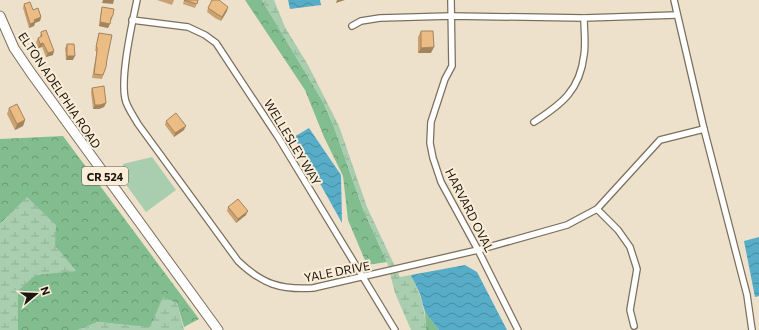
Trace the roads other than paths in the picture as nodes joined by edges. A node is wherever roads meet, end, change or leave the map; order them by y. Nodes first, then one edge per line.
1 (137, 0) edge
2 (452, 0) edge
3 (674, 0) edge
4 (677, 15) junction
5 (0, 16) edge
6 (451, 16) junction
7 (584, 18) junction
8 (132, 20) junction
9 (352, 26) dead end
10 (534, 122) dead end
11 (704, 129) junction
12 (597, 209) junction
13 (478, 250) junction
14 (362, 278) junction
15 (634, 326) dead end
16 (218, 330) edge
17 (395, 330) edge
18 (518, 330) edge
19 (752, 330) edge

1 - 8 street, YALE DRIVE
2 - 6 street, HARVARD OVAL
3 - 4 street
4 - 7 street
4 - 11 street
5 - 16 main road, ELTON ADELPHIA ROAD / CR 524
6 - 7 street
6 - 9 street
6 - 13 street, HARVARD OVAL
7 - 10 street
8 - 14 street, WELLESLEY WAY
8 - 14 street, YALE DRIVE
11 - 12 street, YALE DRIVE
11 - 19 street
12 - 13 street, YALE DRIVE
12 - 15 street
13 - 14 street, YALE DRIVE
13 - 18 street, HARVARD OVAL
14 - 17 street, WELLESLEY WAY

